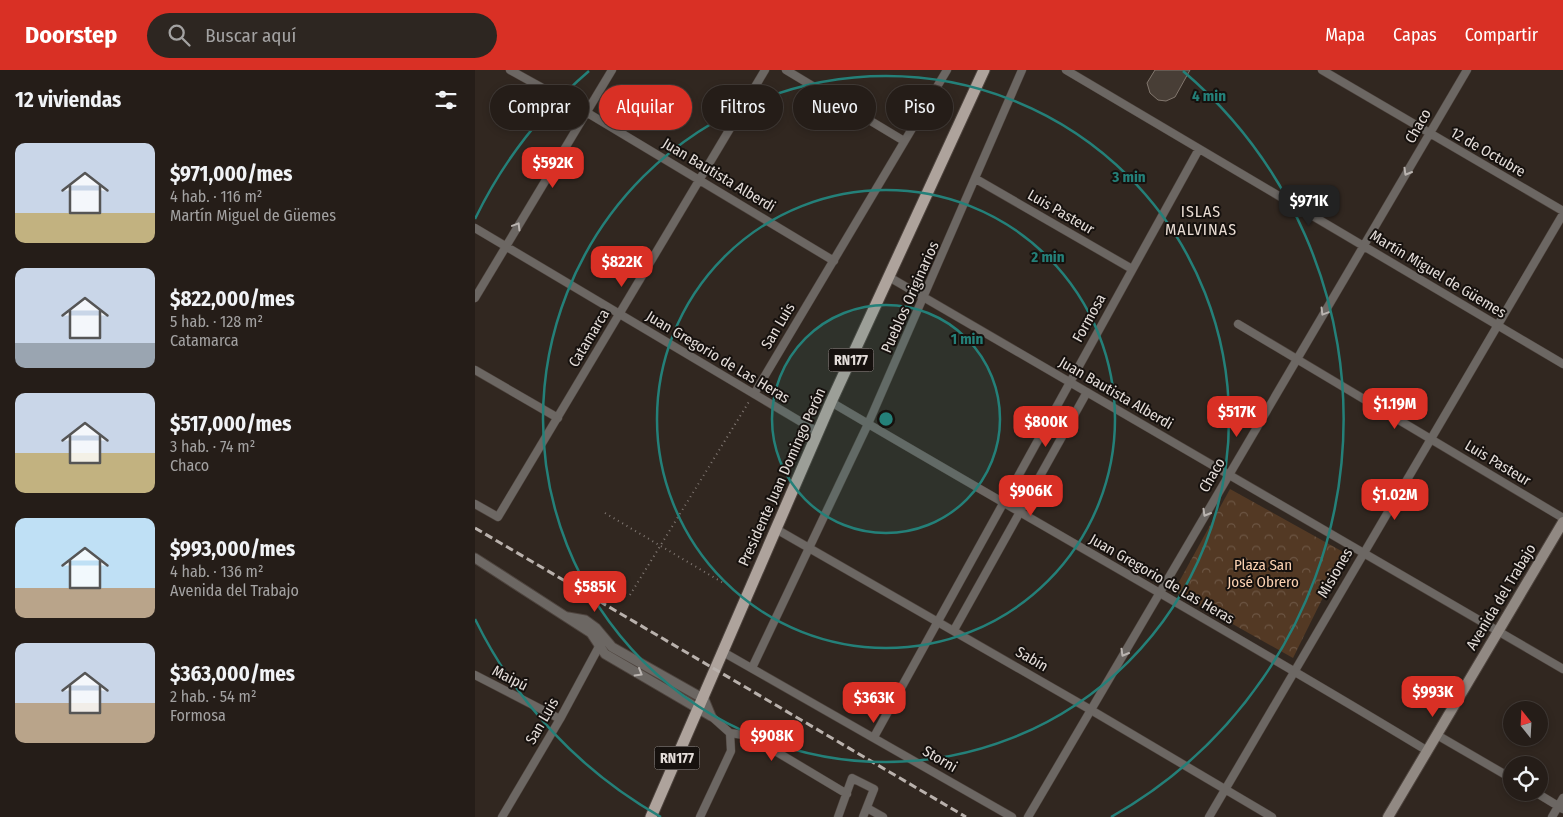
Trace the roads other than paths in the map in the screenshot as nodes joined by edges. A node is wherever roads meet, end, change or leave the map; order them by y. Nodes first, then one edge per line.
1 (510, 70) edge
2 (612, 70) edge
3 (765, 70) edge
4 (786, 70) edge
5 (947, 70) edge
6 (984, 70) edge
7 (1023, 70) edge
8 (1066, 70) edge
9 (1322, 70) edge
10 (1467, 70) edge
11 (537, 85) edge
12 (589, 107) edge
13 (589, 114) edge
14 (575, 130) edge
15 (1429, 134) junction
16 (905, 141) junction
17 (1199, 149) junction
18 (699, 179) junction
19 (976, 179) junction
20 (1563, 213) edge
21 (475, 228) edge
22 (506, 245) junction
23 (1364, 246) junction
24 (834, 261) junction
25 (1132, 269) junction
26 (889, 277) junction
27 (475, 298) edge
28 (925, 298) junction
29 (620, 314) junction
30 (1239, 324) dead end
31 (1497, 326) junction
32 (1297, 358) junction
33 (1563, 364) edge
34 (475, 370) edge
35 (1069, 382) junction
36 (1087, 392) junction
37 (754, 394) junction
38 (831, 402) junction
39 (558, 418) junction
40 (868, 424) junction
41 (818, 432) junction
42 (1432, 439) junction
43 (1229, 475) junction
44 (475, 504) edge
45 (1004, 504) junction
46 (1020, 514) junction
47 (1563, 518) edge
48 (1563, 522) edge
49 (775, 529) junction
50 (809, 547) junction
51 (1363, 553) junction
52 (475, 558) edge
53 (1159, 594) junction
54 (940, 622) junction
55 (954, 630) junction
56 (1499, 632) junction
57 (601, 642) junction
58 (723, 652) junction
59 (752, 668) junction
60 (1563, 669) edge
61 (1295, 671) junction
62 (475, 675) edge
63 (701, 703) junction
64 (1091, 710) junction
65 (711, 716) joint
66 (560, 719) junction
67 (730, 733) junction
68 (1437, 735) junction
69 (875, 737) junction
70 (1427, 750) junction
71 (1503, 773) edge
72 (1225, 790) junction
73 (847, 794) junction
74 (1563, 798) edge
75 (1548, 800) edge
76 (1561, 807) edge
77 (867, 808) junction
78 (502, 817) edge
79 (651, 817) edge
80 (700, 817) edge
81 (838, 817) edge
82 (863, 817) edge
83 (883, 817) edge
84 (1012, 817) edge
85 (1028, 817) edge
86 (1209, 817) edge
87 (1272, 817) edge
88 (1389, 817) edge
89 (1552, 817) edge

1 - 11 street, Juan Bautista Alberdi
2 - 12 street
3 - 18 street, Catamarca
4 - 16 street
5 - 16 street, San Luis
6 - 26 main road, Presidente Juan Domingo Perón / RN177
7 - 19 street, Pueblos Originarios
8 - 17 street, Martín Miguel de Güemes
9 - 15 street, 12 de Octubre
10 - 15 street, Chaco
13 - 18 street, Juan Bautista Alberdi
22 -> 14 street
15 - 20 street, 12 de Octubre
15 -> 23 street, Chaco
16 - 24 street, San Luis
17 - 23 street, Martín Miguel de Güemes
17 - 25 street, Formosa
18 - 24 street, Juan Bautista Alberdi
18 - 29 street, Catamarca
19 - 25 street, Luis Pasteur
19 - 28 street, Pueblos Originarios
20 - 31 street, Misiones
21 - 22 street, Juan Gregorio de Las Heras
22 - 27 street
22 - 29 street, Juan Gregorio de Las Heras
23 - 31 street, Martín Miguel de Güemes
23 -> 32 street, Chaco
24 - 37 street, San Luis
25 - 35 street, Formosa
26 - 28 street, Juan Bautista Alberdi
26 - 38 main road, Presidente Juan Domingo Perón / RN177
28 - 35 street, Juan Bautista Alberdi
28 - 40 street, Pueblos Originarios
29 - 37 street, Juan Gregorio de Las Heras
29 - 39 street, Catamarca
30 - 32 street, Luis Pasteur
31 - 33 street, Martín Miguel de Güemes
31 - 42 street, Misiones
32 - 42 street, Luis Pasteur
32 - 43 street, Chaco
34 - 39 street
35 - 36 street, Juan Bautista Alberdi
35 - 45 street, Formosa
36 - 43 street, Juan Bautista Alberdi
36 - 46 street
37 - 41 street, Juan Gregorio de Las Heras
38 - 40 street, Juan Gregorio de Las Heras
38 - 41 main road, Presidente Juan Domingo Perón / RN177
39 - 44 street, Catamarca
40 - 45 street, Juan Gregorio de Las Heras
40 - 50 street, Pueblos Originarios
41 - 49 main road, Presidente Juan Domingo Perón / RN177
42 - 47 street, Luis Pasteur
42 - 51 street, Misiones
43 - 51 street, Juan Bautista Alberdi
43 -> 53 street, Chaco
45 - 46 street, Juan Gregorio de Las Heras
45 - 54 street, Formosa
46 - 53 street, Juan Gregorio de Las Heras
46 - 55 street
48 - 56 main road, Avenida del Trabajo
49 - 50 street, Sabín
49 - 58 main road, Presidente Juan Domingo Perón / RN177
50 - 54 street, Sabín
50 - 59 street, Pueblos Originarios
51 - 56 street, Juan Bautista Alberdi
51 - 61 street, Misiones
52 - 57 street
53 - 61 street, Juan Gregorio de Las Heras
53 -> 64 street, Chaco
54 - 55 street, Sabín
54 - 69 street, Formosa
55 - 64 street, Sabín
56 - 60 street, Juan Bautista Alberdi
56 - 68 main road, Avenida del Trabajo
57 - 63 street
57 - 66 street, San Luis
58 - 59 street, Storni
58 - 63 main road, Presidente Juan Domingo Perón / RN177
59 - 69 street, Storni
61 - 70 street, Juan Gregorio de Las Heras
61 - 72 street, Misiones
62 - 66 street, Maipú
63 - 65 street
63 - 79 main road, Presidente Juan Domingo Perón / RN177
64 - 72 street, Sabín
64 - 85 street, Chaco
65 - 67 street
66 - 78 street, San Luis
67 - 73 street
67 - 80 street
68 - 70 main road, Avenida del Trabajo
68 - 71 street
69 - 84 street, Storni
70 - 88 main road, Avenida del Trabajo
72 - 86 street, Misiones
72 - 87 street, Sabín
73 - 77 street
73 - 81 street
74 - 76 street
75 - 76 street
76 - 89 street
77 - 82 street
77 - 83 street

